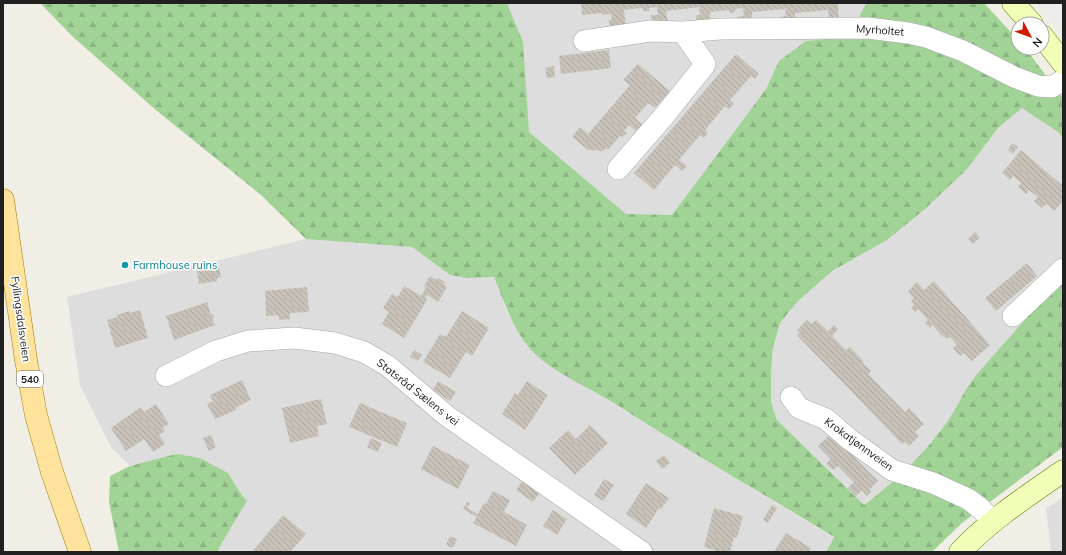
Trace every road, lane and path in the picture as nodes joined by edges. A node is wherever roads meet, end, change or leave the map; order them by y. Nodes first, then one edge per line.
1 (1013, 3) edge
2 (1025, 16) edge
3 (683, 32) junction
4 (584, 41) dead end
5 (1050, 47) edge
6 (1063, 64) edge
7 (1063, 80) edge
8 (618, 168) dead end
9 (3, 200) edge
10 (1063, 269) edge
11 (1013, 316) dead end
12 (166, 376) dead end
13 (791, 397) dead end
14 (1063, 471) edge
15 (993, 521) junction
16 (80, 552) edge
17 (642, 552) edge
18 (960, 552) edge

1 - 2 main road
3 - 4 street, Myrholtet
3 - 7 street, Myrholtet
3 - 8 street
5 - 6 main road
9 - 16 main road, Fyllingsdalsveien / 540
10 - 11 street
12 - 17 street, Statsråd Sælens vei
13 - 15 street, Krokatjønnveien
14 - 15 main road
15 - 18 main road

